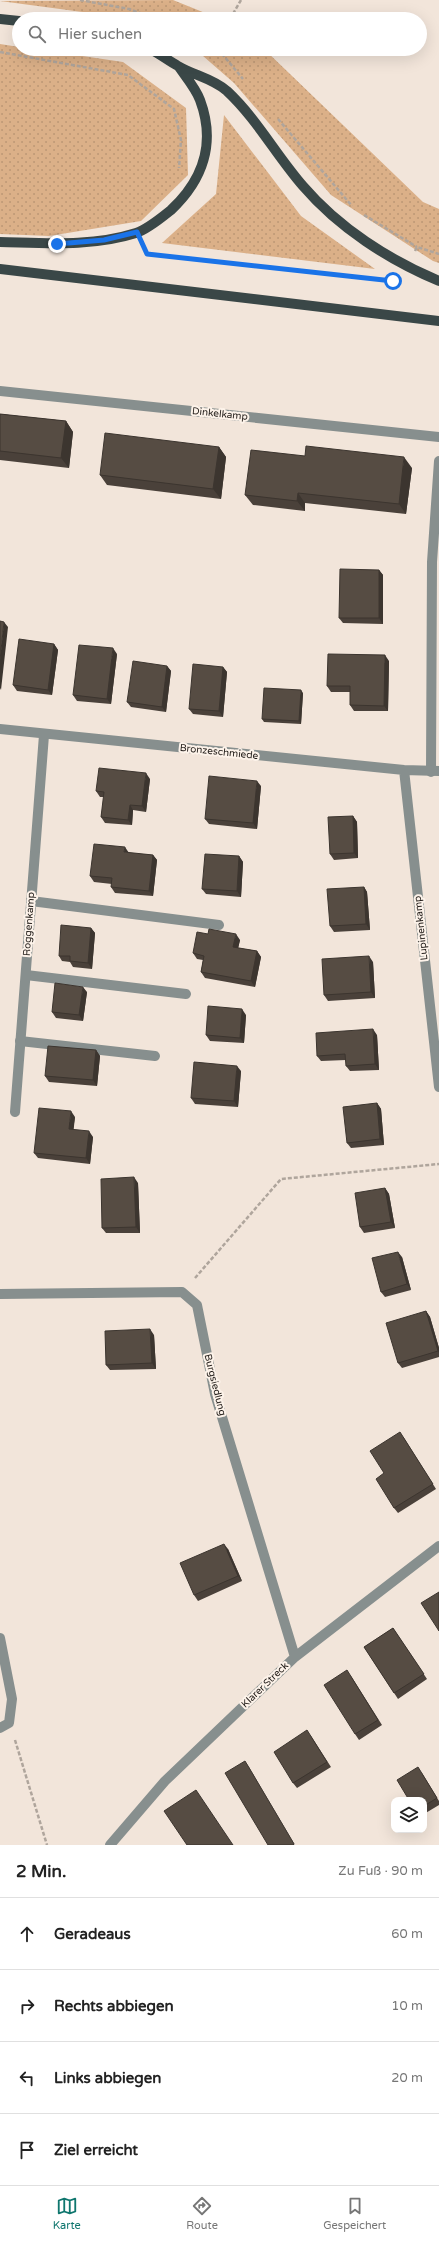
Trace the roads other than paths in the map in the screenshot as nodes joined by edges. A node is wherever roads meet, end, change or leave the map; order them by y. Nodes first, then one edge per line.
1 (0, 19) edge
2 (12, 20) edge
3 (161, 56) edge
4 (179, 67) junction
5 (0, 242) edge
6 (0, 269) edge
7 (439, 281) edge
8 (439, 321) edge
9 (0, 391) edge
10 (439, 437) edge
11 (439, 461) edge
12 (0, 729) edge
13 (44, 735) junction
14 (404, 770) junction
15 (435, 772) edge
16 (31, 901) junction
17 (219, 925) dead end
18 (26, 975) junction
19 (186, 994) dead end
20 (20, 1041) junction
21 (155, 1056) dead end
22 (439, 1086) edge
23 (15, 1112) dead end
24 (0, 1294) edge
25 (439, 1546) edge
26 (0, 1638) edge
27 (295, 1657) junction
28 (0, 1728) edge
29 (110, 1845) edge

1 - 2 main road
3 - 4 main road
4 - 5 main road
4 - 7 main road
6 - 8 main road
9 - 10 street, Dinkelkamp
11 - 15 street
12 - 13 street, Bronzeschmiede
13 - 14 street, Bronzeschmiede
13 - 16 street, Roggenkamp
14 - 15 street, Bronzeschmiede
14 - 22 street, Lupinenkamp
16 - 17 street
16 - 18 street, Roggenkamp
18 - 19 street
18 - 20 street, Roggenkamp
20 - 21 street
20 - 23 street, Roggenkamp
24 - 27 street, Burgsiedlung
25 - 27 street, Klarer Streck
26 - 28 street
27 - 29 street, Klarer Streck

